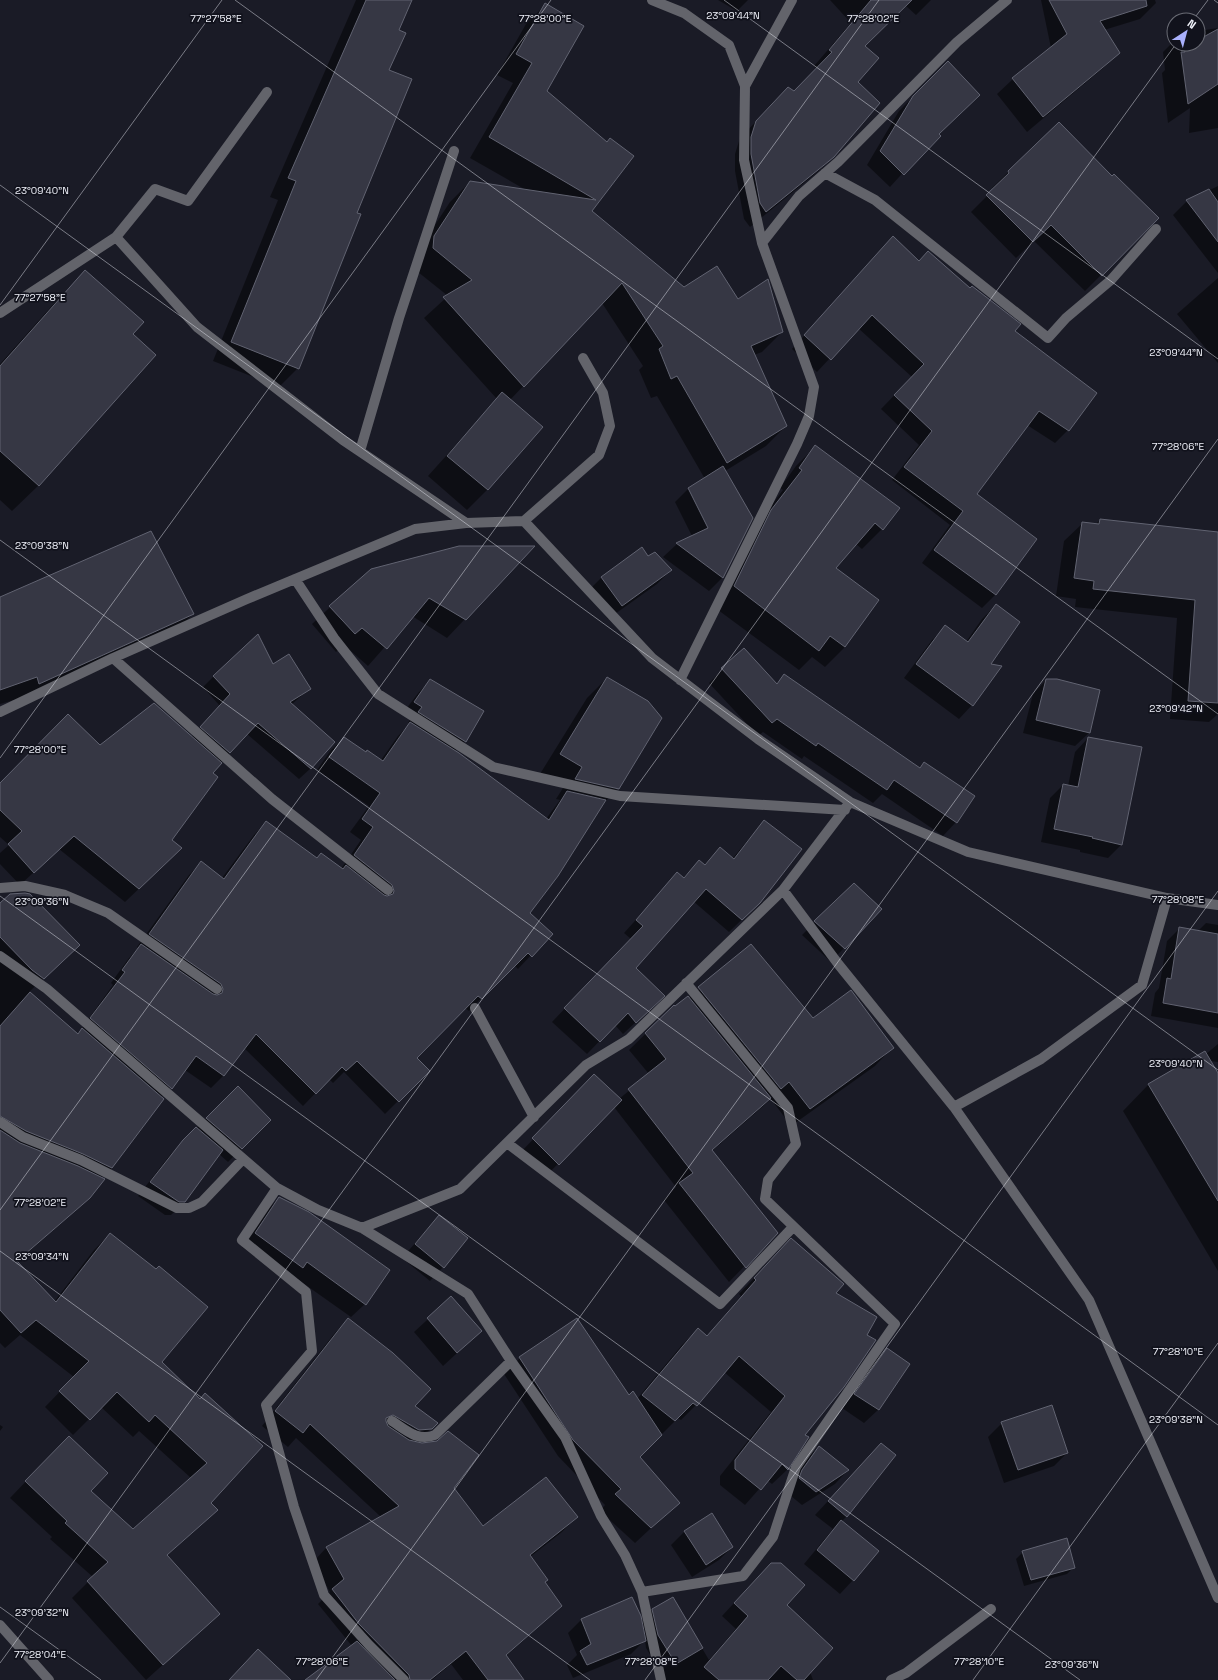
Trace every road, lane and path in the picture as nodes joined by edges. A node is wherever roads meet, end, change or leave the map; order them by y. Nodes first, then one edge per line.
1 (652, 0) edge
2 (792, 0) edge
3 (1007, 0) edge
4 (745, 86) junction
5 (267, 92) dead end
6 (454, 152) dead end
7 (825, 173) junction
8 (1156, 229) dead end
9 (116, 237) junction
10 (762, 243) junction
11 (0, 313) edge
12 (583, 358) dead end
13 (360, 451) junction
14 (524, 521) junction
15 (466, 523) junction
16 (295, 579) junction
17 (113, 658) junction
18 (680, 680) junction
19 (0, 712) edge
20 (847, 806) junction
21 (0, 888) edge
22 (388, 890) dead end
23 (783, 890) junction
24 (1167, 898) junction
25 (1218, 905) edge
26 (0, 956) edge
27 (686, 983) junction
28 (217, 989) dead end
29 (475, 1008) dead end
30 (954, 1107) junction
31 (534, 1117) junction
32 (0, 1122) edge
33 (507, 1143) junction
34 (243, 1160) junction
35 (278, 1188) junction
36 (794, 1227) junction
37 (362, 1228) junction
38 (511, 1361) junction
39 (392, 1421) dead end
40 (642, 1592) junction
41 (1218, 1598) edge
42 (991, 1609) dead end
43 (0, 1625) edge
44 (49, 1680) edge
45 (404, 1680) edge
46 (661, 1680) edge
47 (891, 1680) edge

1 - 4 street
2 - 4 street
3 - 7 street
4 - 10 street
5 - 9 street
6 - 13 street
7 - 8 street
7 - 10 street
9 - 11 street
9 - 13 street
10 - 18 street
12 - 14 street
13 - 15 street
14 - 15 street
14 - 18 street
15 - 16 street
16 - 17 street
16 - 20 street
17 - 19 street
17 - 22 street
18 - 20 street
20 - 23 street
20 - 24 street
21 - 28 street
23 - 27 street
23 - 30 street
24 - 25 street
24 - 30 street
26 - 34 street
27 - 31 street
27 - 36 street
29 - 31 street
30 - 41 street
31 - 33 street
32 - 34 street
33 - 36 street
33 - 37 street
34 - 35 street
35 - 37 street
35 - 45 street
36 - 40 street
37 - 38 street
38 - 39 street
38 - 40 street
40 - 46 street
42 - 47 street
43 - 44 street

